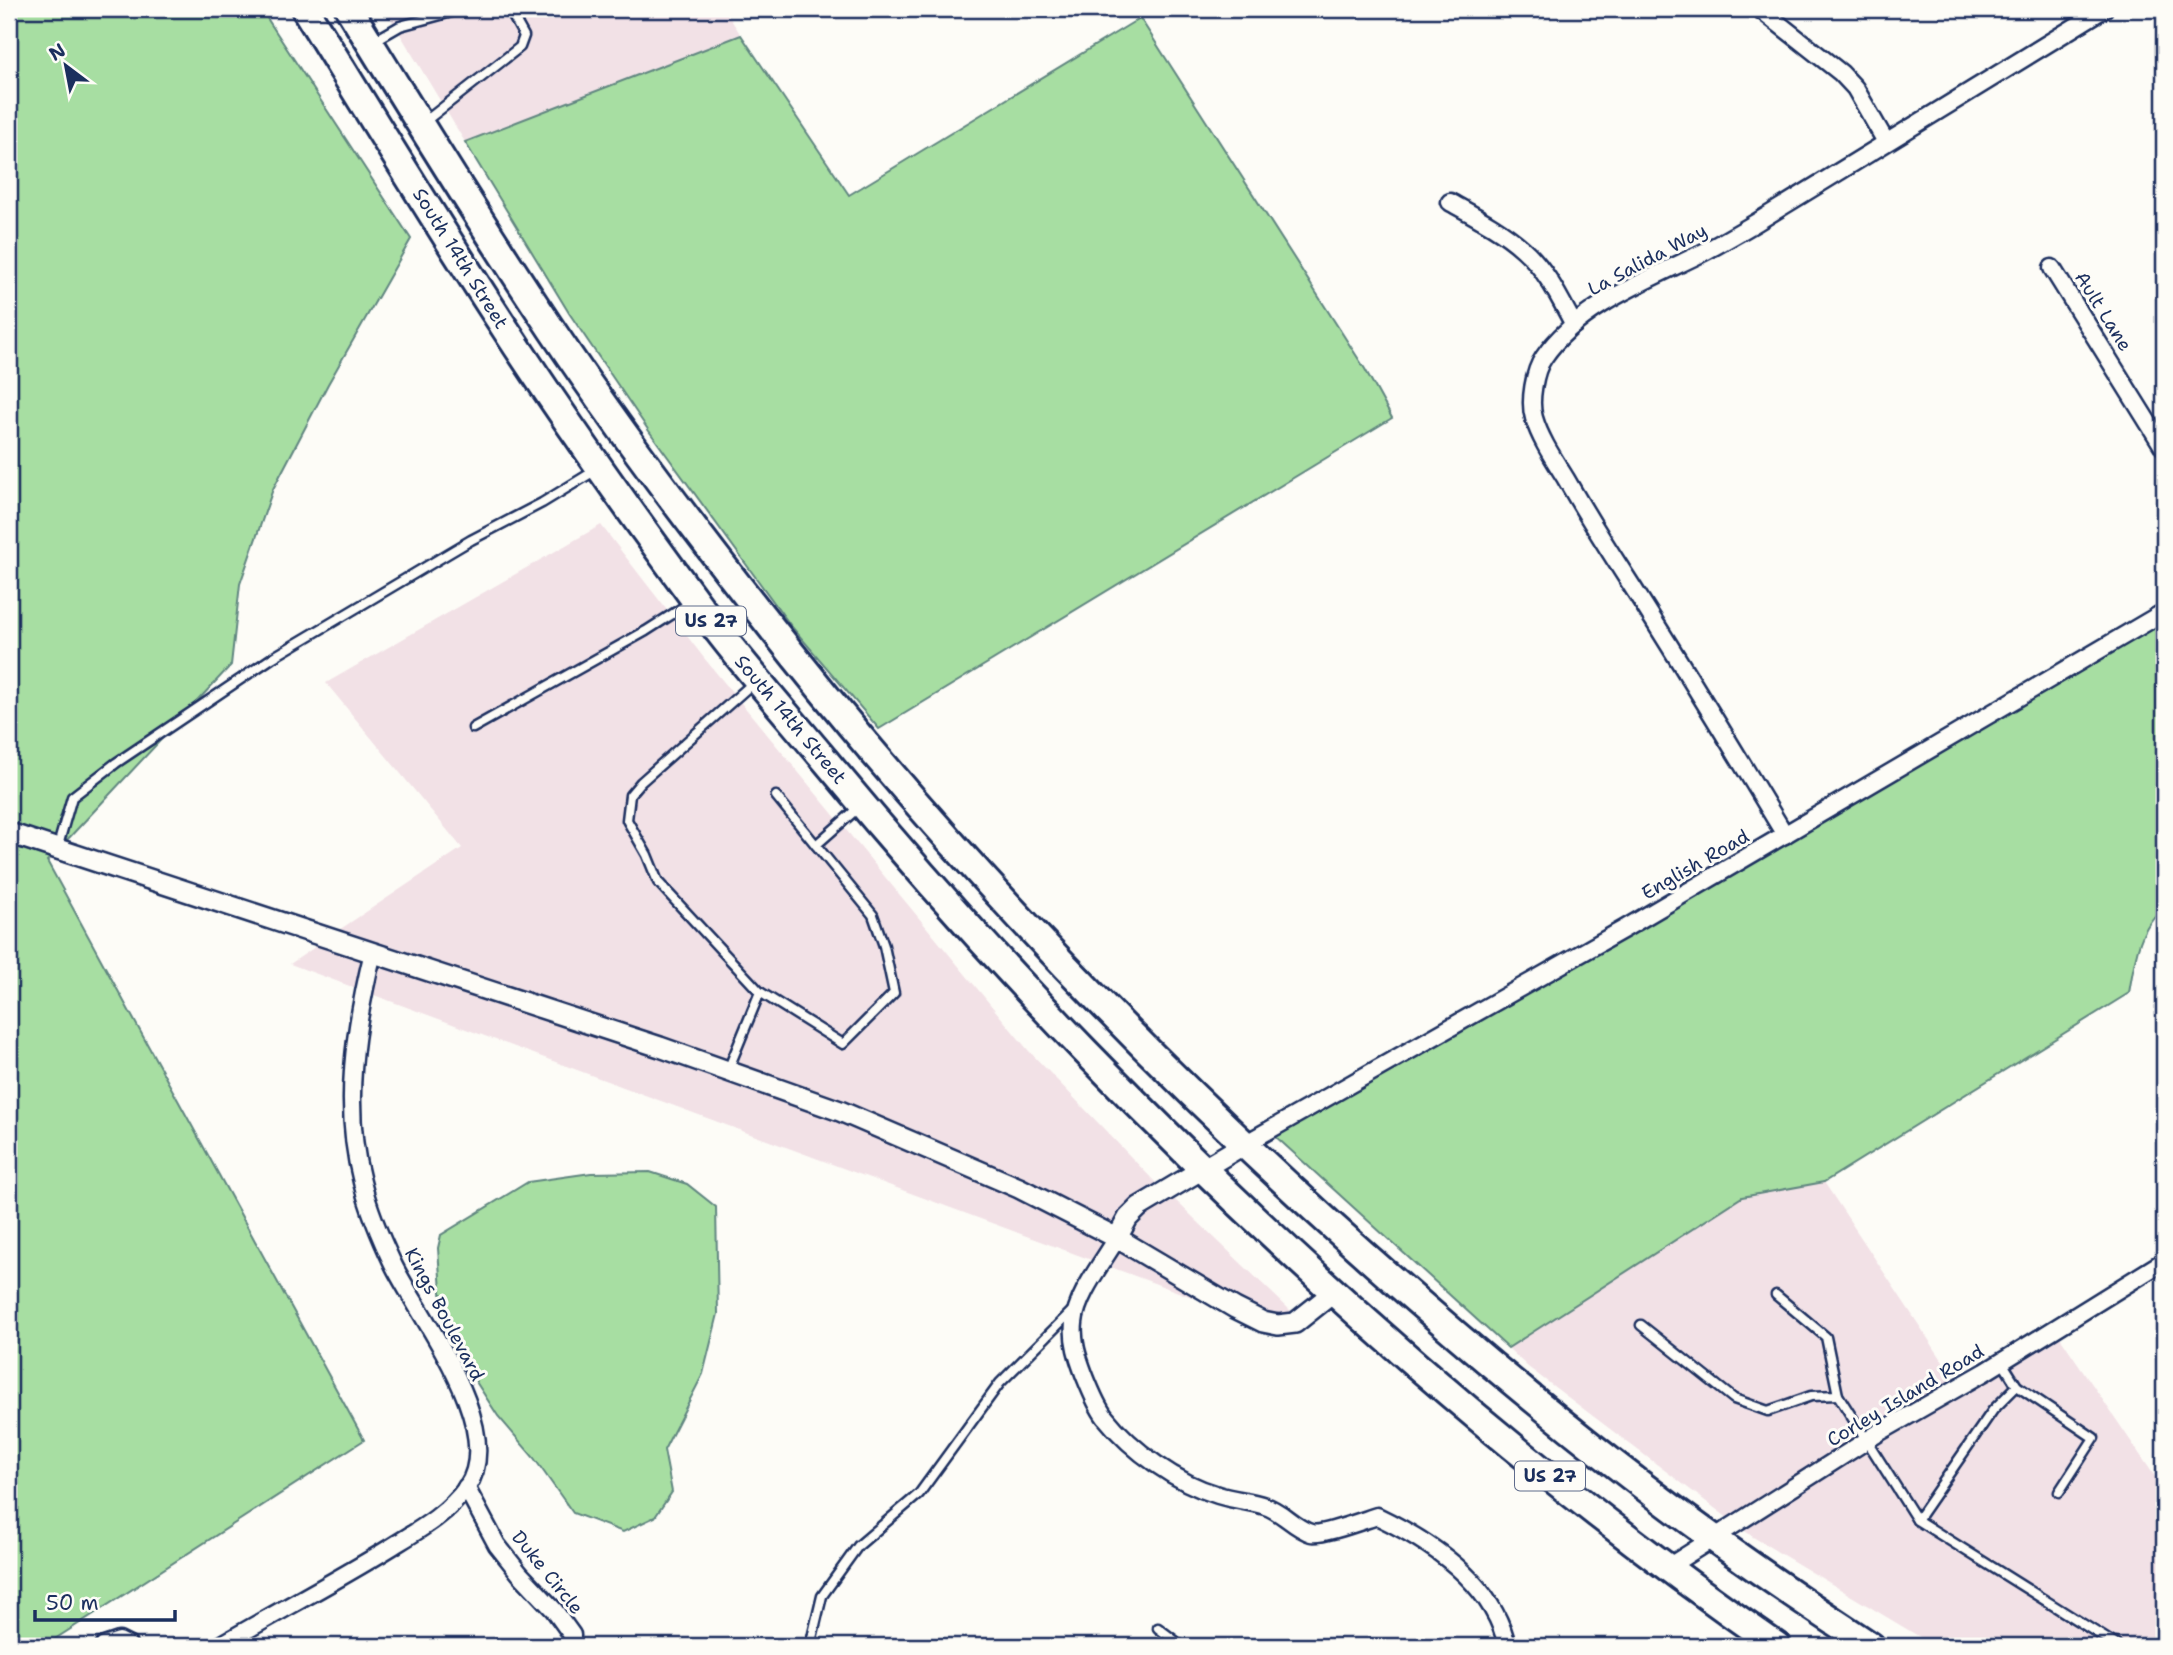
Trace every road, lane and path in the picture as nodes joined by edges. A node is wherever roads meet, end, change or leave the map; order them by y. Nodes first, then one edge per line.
1 (305, 9) edge
2 (349, 9) edge
3 (463, 9) edge
4 (509, 9) edge
5 (1760, 9) edge
6 (2104, 9) edge
7 (370, 43) junction
8 (420, 125) junction
9 (1886, 142) junction
10 (1450, 202) dead end
11 (2052, 268) dead end
12 (1574, 326) junction
13 (2164, 448) edge
14 (600, 468) junction
15 (667, 490) junction
16 (696, 600) junction
17 (2164, 612) edge
18 (758, 679) junction
19 (473, 728) dead end
20 (776, 796) dead end
21 (862, 805) junction
22 (9, 833) edge
23 (1785, 835) junction
24 (816, 845) junction
25 (57, 849) junction
26 (373, 952) junction
27 (760, 992) junction
28 (727, 1071) junction
29 (1243, 1145) junction
30 (1201, 1169) junction
31 (1117, 1238) junction
32 (2164, 1261) edge
33 (1334, 1292) junction
34 (1776, 1295) dead end
35 (1077, 1305) junction
36 (1641, 1325) dead end
37 (2002, 1362) junction
38 (2017, 1386) junction
39 (1838, 1395) junction
40 (1866, 1441) junction
41 (466, 1487) junction
42 (2060, 1492) dead end
43 (1917, 1520) junction
44 (1712, 1538) junction
45 (1668, 1567) junction
46 (1158, 1628) dead end
47 (104, 1646) edge
48 (130, 1646) edge
49 (219, 1646) edge
50 (572, 1646) edge
51 (817, 1646) edge
52 (1182, 1646) edge
53 (1507, 1646) edge
54 (1777, 1646) edge
55 (1871, 1646) edge
56 (2118, 1646) edge

1 - 14 highway, South 14th Street / US 27
2 - 7 highway, South 14th Street / US 27
3 - 7 lane
4 - 8 lane
5 - 9 street
6 - 9 street, La Salida Way
7 - 8 highway, South 14th Street / US 27
8 - 15 highway, South 14th Street / US 27
9 - 12 street, La Salida Way
10 - 12 street
11 - 13 street, Ault Lane
12 - 23 street, La Salida Way
14 - 15 highway
14 - 16 highway, South 14th Street / US 27
14 - 25 lane
15 - 29 highway, South 14th Street / US 27
16 - 18 highway, South 14th Street / US 27
16 - 19 lane
17 - 23 street, English Road
18 - 21 highway, South 14th Street / US 27
18 - 27 lane
20 - 24 lane
21 - 24 lane
21 - 30 highway, South 14th Street / US 27
22 - 25 street
23 - 29 street, English Road
24 - 27 lane
25 - 26 street
26 - 28 street
26 - 41 street, Kings Boulevard
27 - 28 lane
28 - 31 street
29 - 30 street
29 - 44 highway, US 27
30 - 31 street
30 - 33 highway, US 27
31 - 33 street
31 - 35 street
32 - 37 street, Corley Island Road
33 - 45 highway, US 27
34 - 39 lane
35 - 51 lane
35 - 53 street
36 - 39 lane
37 - 38 lane
37 - 40 street, Corley Island Road
38 - 42 lane
38 - 43 lane
39 - 40 lane
40 - 43 lane
40 - 44 street, Corley Island Road
41 - 49 street, Kings Boulevard
41 - 50 street, Duke Circle
43 - 56 lane
44 - 45 street, Corley Island Road
44 - 55 highway, US 27
45 - 54 highway, US 27
46 - 52 lane
47 - 48 street

